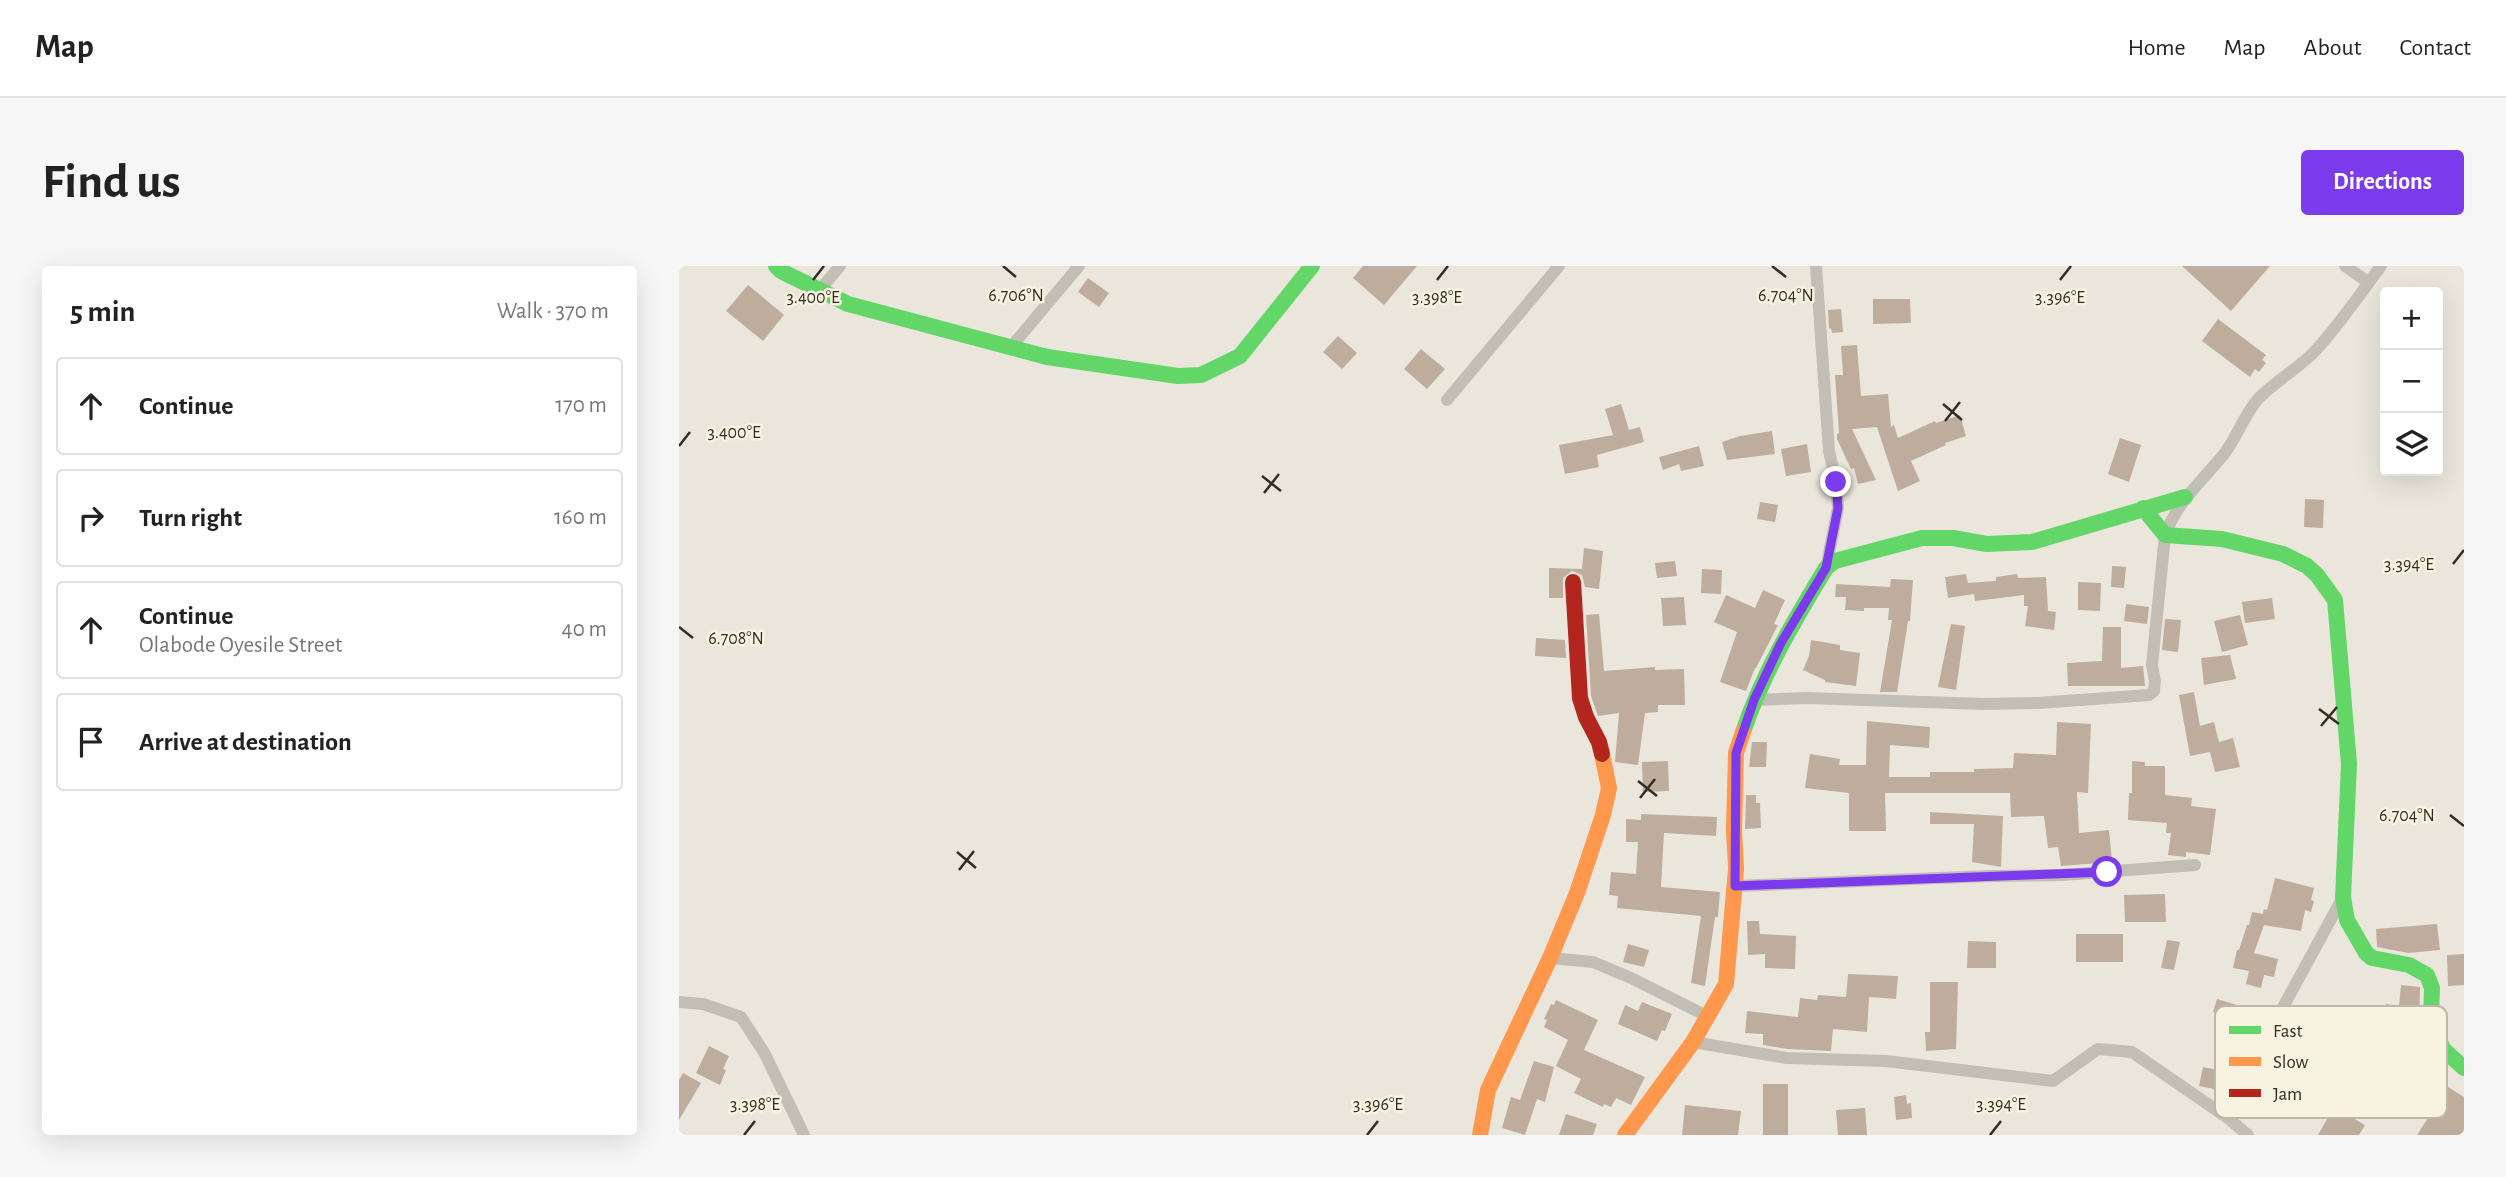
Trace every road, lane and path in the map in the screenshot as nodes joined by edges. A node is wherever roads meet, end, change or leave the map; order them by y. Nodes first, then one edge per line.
1 (776, 266) edge
2 (840, 266) edge
3 (1079, 266) edge
4 (1312, 266) edge
5 (1559, 266) edge
6 (1816, 266) edge
7 (2345, 266) edge
8 (2381, 266) edge
9 (2368, 282) junction
10 (819, 291) junction
11 (1012, 346) junction
12 (1447, 400) dead end
13 (2185, 497) junction
14 (2143, 508) junction
15 (2165, 535) junction
16 (1826, 568) junction
17 (1573, 582) dead end
18 (1754, 700) junction
19 (2195, 865) dead end
20 (1735, 886) junction
21 (2343, 897) junction
22 (1549, 958) junction
23 (679, 1002) edge
24 (2284, 1006) edge
25 (2433, 1006) edge
26 (1707, 1016) junction
27 (1693, 1042) junction
28 (2447, 1053) edge
29 (2464, 1068) edge
30 (2215, 1109) edge
31 (2228, 1118) edge
32 (804, 1135) edge
33 (1480, 1135) edge
34 (1625, 1135) edge
35 (2248, 1135) edge

1 - 10 street
2 - 10 street
3 - 11 street
4 - 11 street
5 - 12 street
6 - 16 street
7 - 9 street
8 - 9 street
9 - 13 street
10 - 11 street
13 - 14 street
13 - 15 street
14 - 15 street
14 - 16 street
15 - 18 street
15 - 21 street
16 - 18 street
17 - 22 street
18 - 20 street
19 - 20 street
20 - 26 street
21 - 24 street
21 - 25 street
22 - 26 street
22 - 33 street
23 - 32 street
26 - 27 street
27 - 30 street
27 - 34 street
28 - 29 street
31 - 35 street

